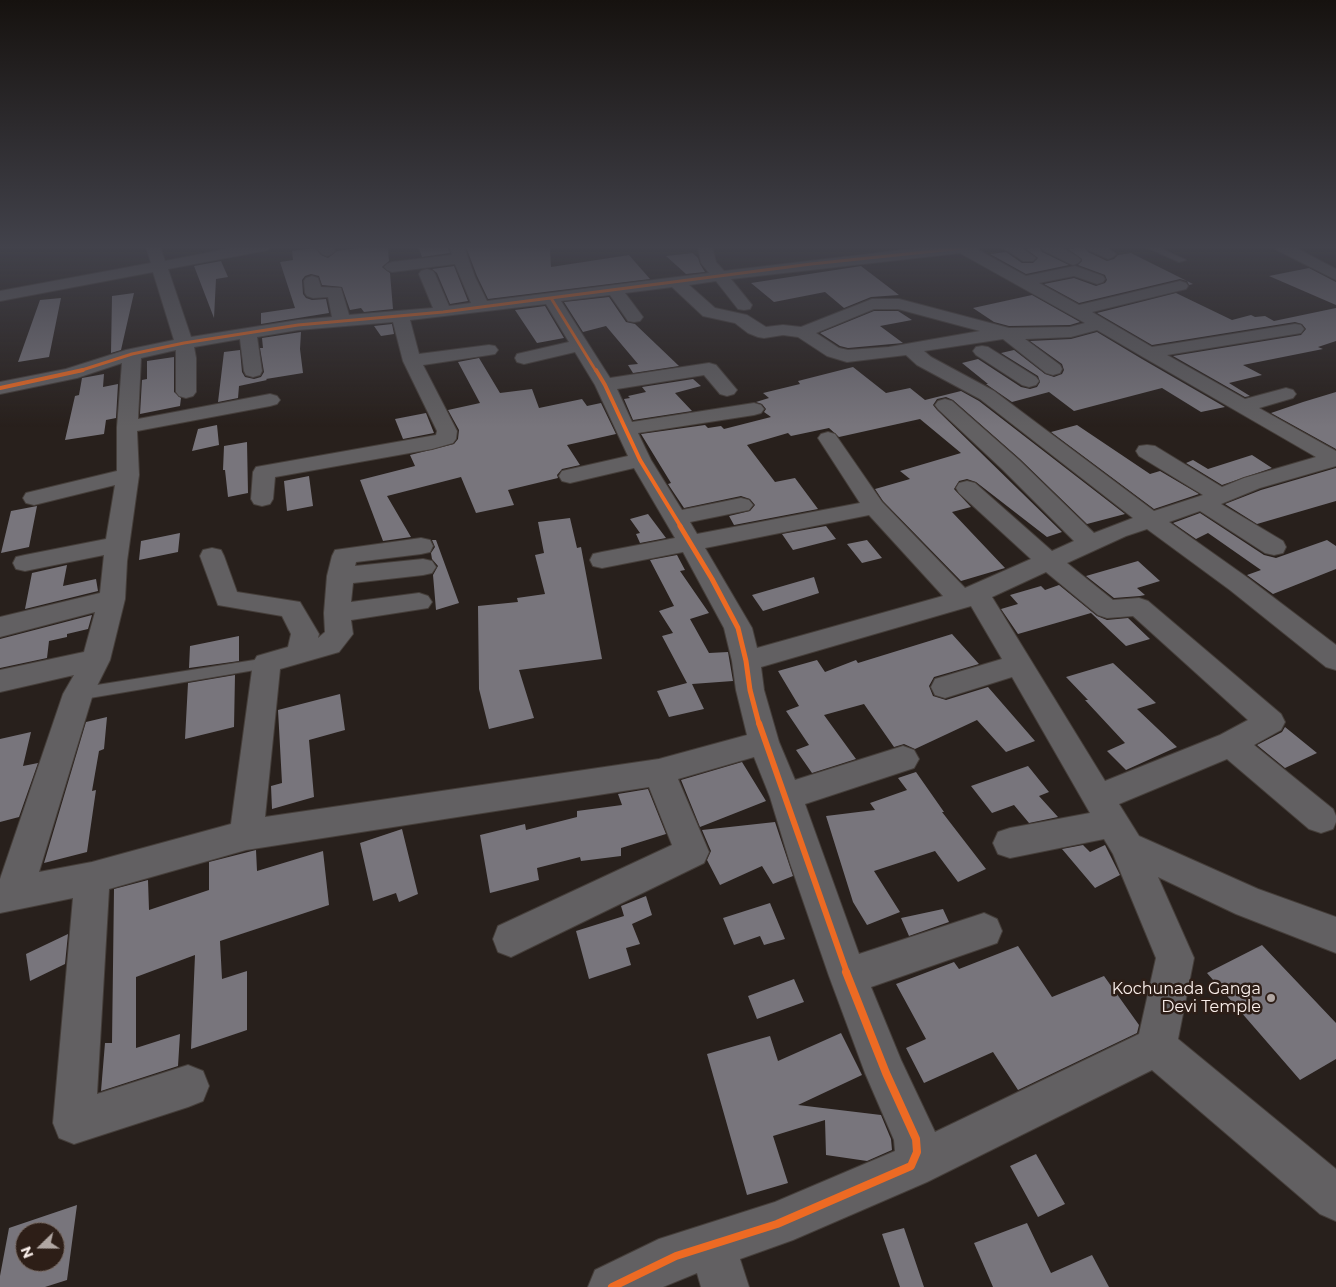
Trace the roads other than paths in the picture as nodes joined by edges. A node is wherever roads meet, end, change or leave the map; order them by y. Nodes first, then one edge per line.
1 (173, 307) edge
2 (339, 307) edge
3 (441, 307) edge
4 (481, 307) edge
5 (557, 307) edge
6 (627, 307) edge
7 (704, 307) edge
8 (864, 307) edge
9 (910, 307) edge
10 (1070, 307) edge
11 (1093, 307) edge
12 (1077, 311) junction
13 (443, 312) junction
14 (400, 316) junction
15 (634, 317) dead end
16 (342, 321) junction
17 (1100, 324) junction
18 (1295, 329) dead end
19 (803, 332) junction
20 (248, 334) junction
21 (1006, 334) junction
22 (184, 343) junction
23 (581, 345) junction
24 (910, 348) junction
25 (489, 350) dead end
26 (982, 351) junction
27 (1149, 353) junction
28 (132, 354) junction
29 (960, 356) dead end
30 (524, 358) dead end
31 (412, 361) junction
32 (1053, 369) dead end
33 (252, 371) dead end
34 (1029, 381) dead end
35 (605, 385) junction
36 (0, 388) edge
37 (727, 390) dead end
38 (186, 392) dead end
39 (1286, 394) dead end
40 (270, 400) dead end
41 (945, 405) dead end
42 (1243, 406) junction
43 (754, 410) dead end
44 (127, 426) junction
45 (626, 429) junction
46 (828, 438) dead end
47 (1147, 451) dead end
48 (1335, 453) edge
49 (640, 460) junction
50 (128, 475) junction
51 (570, 476) dead end
52 (967, 488) dead end
53 (34, 498) dead end
54 (262, 499) dead end
55 (1211, 499) junction
56 (741, 505) dead end
57 (874, 507) junction
58 (1159, 518) junction
59 (683, 531) junction
60 (1090, 543) junction
61 (119, 544) junction
62 (1274, 547) dead end
63 (212, 556) dead end
64 (422, 557) dead end
65 (602, 560) dead end
66 (1049, 562) junction
67 (25, 563) dead end
68 (1243, 564) dead end
69 (969, 597) junction
70 (112, 599) junction
71 (419, 602) dead end
72 (337, 613) junction
73 (0, 627) edge
74 (300, 653) junction
75 (96, 660) junction
76 (1336, 660) edge
77 (746, 661) junction
78 (267, 663) junction
79 (1019, 664) junction
80 (0, 681) edge
81 (945, 687) dead end
82 (78, 694) junction
83 (764, 742) junction
84 (1231, 744) junction
85 (903, 760) dead end
86 (659, 772) junction
87 (786, 797) junction
88 (1321, 819) dead end
89 (1112, 823) junction
90 (246, 835) junction
91 (1010, 843) dead end
92 (92, 878) junction
93 (8, 894) edge
94 (984, 931) dead end
95 (1336, 935) edge
96 (511, 939) dead end
97 (848, 976) junction
98 (1156, 1047) junction
99 (188, 1086) dead end
100 (911, 1166) junction
101 (1336, 1198) edge
102 (712, 1244) junction
103 (612, 1287) edge
104 (725, 1287) edge

1 - 22 street
2 - 16 street
3 - 13 street
4 - 13 street
5 - 23 street
6 - 15 street
7 - 19 street
8 - 19 street
9 - 21 street
10 - 12 street
11 - 12 street
12 - 17 street
13 - 14 street
14 - 16 street
14 - 31 street
16 - 20 street
17 - 21 street
17 - 27 street
18 - 27 street
19 - 24 street
20 - 22 street
20 - 33 street
21 - 24 street
21 - 26 street
21 - 32 street
22 - 28 street
22 - 38 street
23 - 30 street
23 - 35 street
24 - 58 street
25 - 31 street
26 - 29 street
26 - 34 street
27 - 42 street
28 - 36 street
28 - 44 street
31 - 54 street
35 - 37 street
35 - 45 street
39 - 42 street
40 - 44 street
41 - 60 street
42 - 48 street
43 - 45 street
44 - 50 street
45 - 49 street
46 - 57 street
47 - 55 street
48 - 55 street
49 - 51 street
49 - 59 street
50 - 53 street
50 - 61 street
52 - 66 street
55 - 58 street
55 - 62 street
56 - 59 street
57 - 59 street
57 - 69 street
58 - 60 street
58 - 68 street
58 - 76 street
59 - 65 street
59 - 77 street
60 - 66 street
61 - 67 street
61 - 70 street
63 - 74 street
64 - 72 street
66 - 69 street
66 - 84 street
69 - 77 street
69 - 79 street
70 - 73 street
70 - 75 street
71 - 72 street
72 - 74 street
74 - 78 street
75 - 80 street
75 - 82 street
77 - 83 street
78 - 82 lane
78 - 90 street
79 - 81 street
79 - 89 street
82 - 93 street
83 - 86 street
83 - 87 street
84 - 88 street
84 - 89 street
85 - 87 street
86 - 90 street
86 - 96 street
87 - 97 street
89 - 91 street
89 - 95 street
89 - 98 street
90 - 92 street
92 - 93 street
92 - 99 street
94 - 97 street
97 - 100 street
98 - 100 street
98 - 101 street
100 - 102 street
102 - 103 street
102 - 104 street

